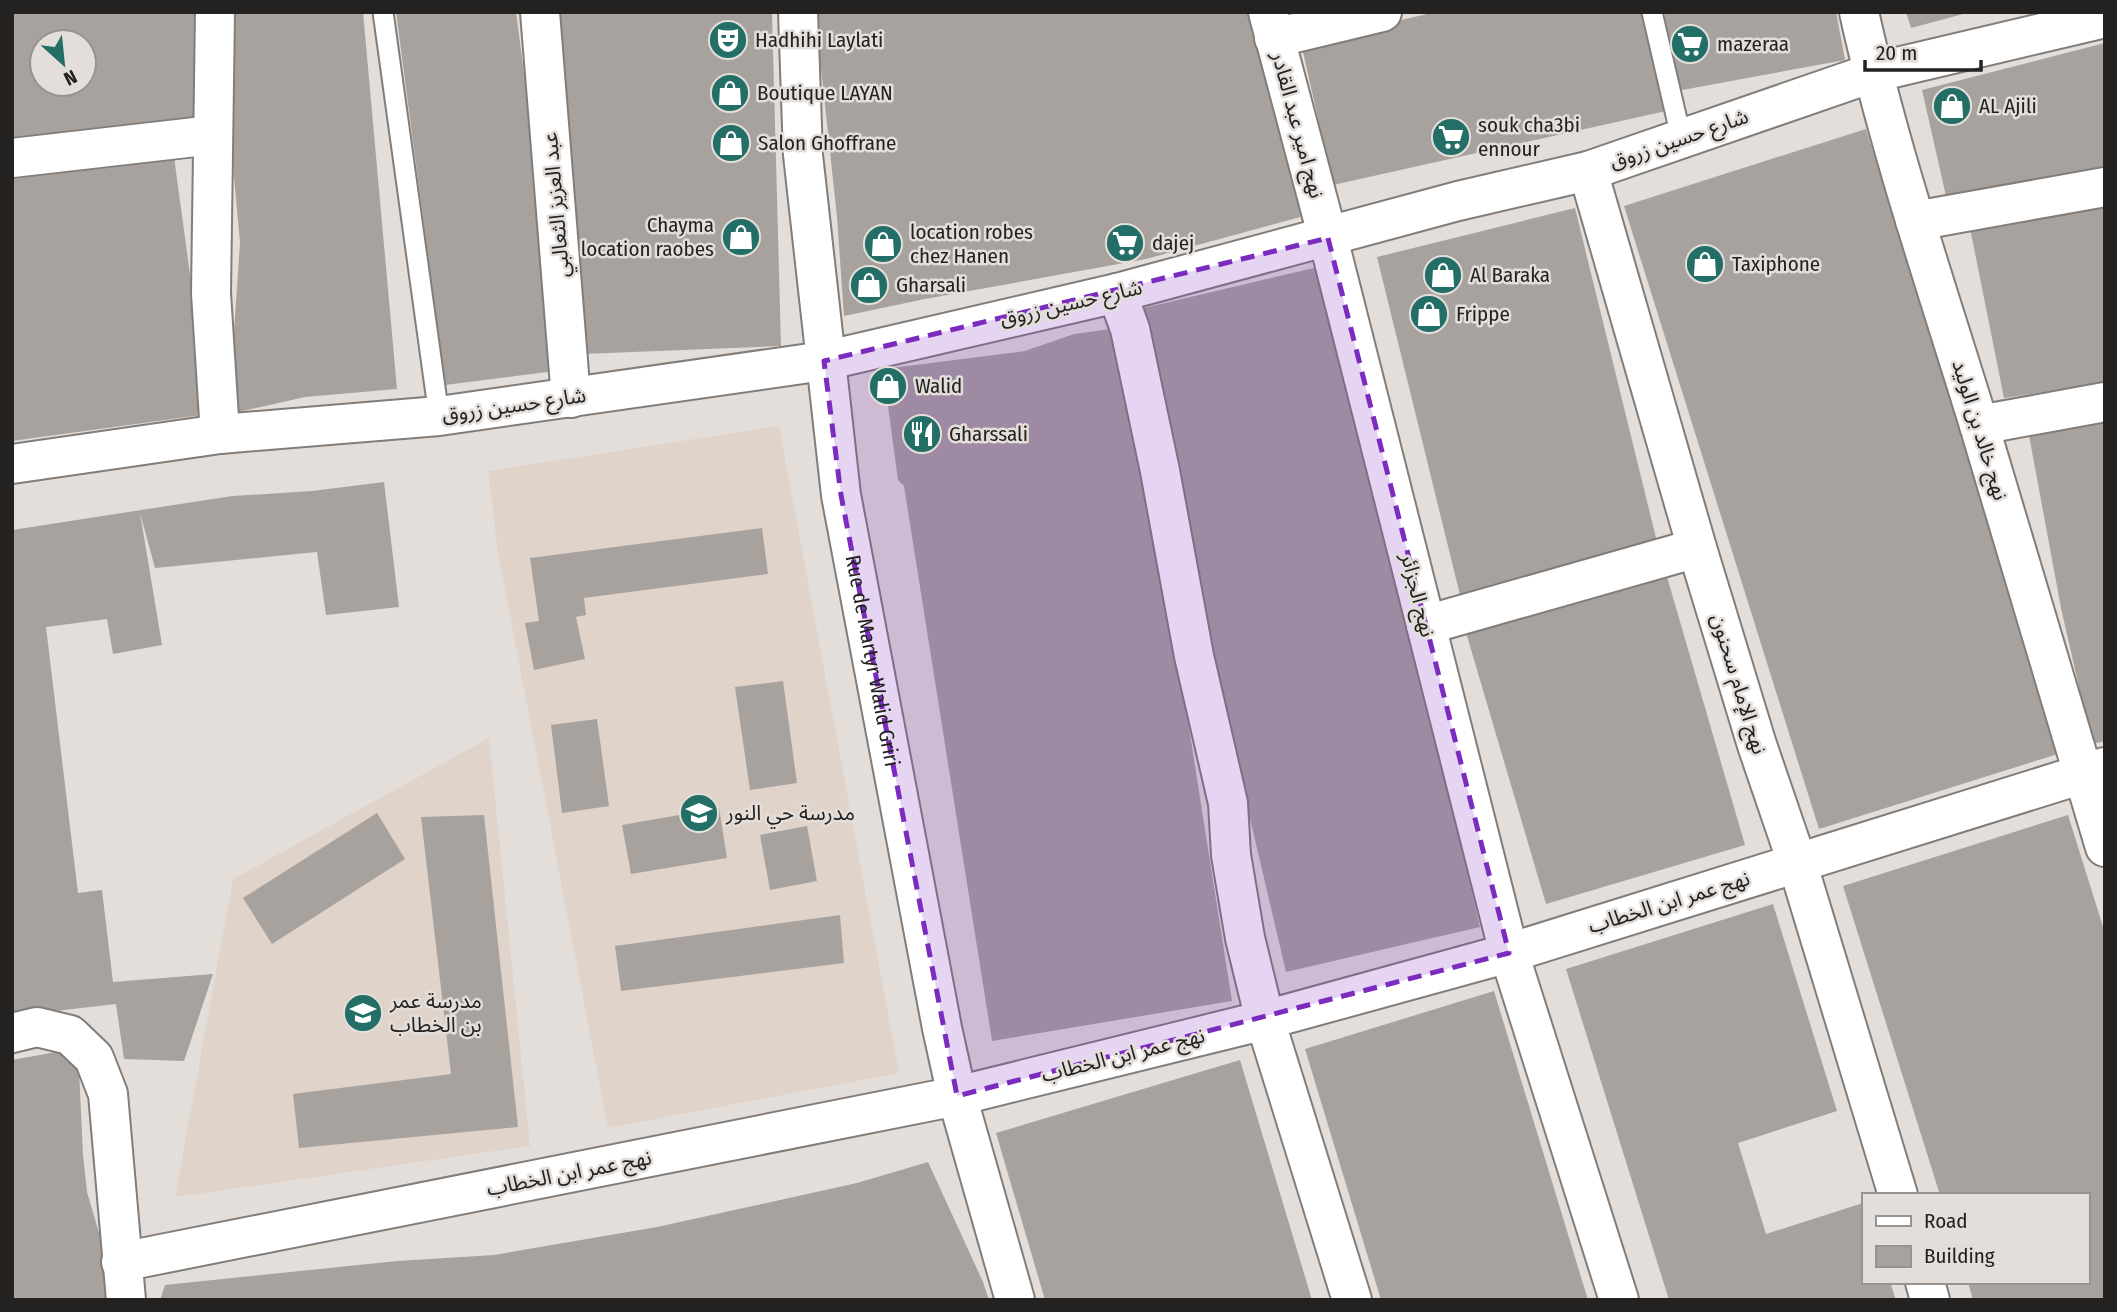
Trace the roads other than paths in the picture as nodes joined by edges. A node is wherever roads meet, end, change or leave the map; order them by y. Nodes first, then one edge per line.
1 (215, 12) edge
2 (383, 12) edge
3 (540, 12) edge
4 (798, 12) edge
5 (1382, 12) edge
6 (1652, 12) edge
7 (1859, 12) edge
8 (2105, 18) edge
9 (1271, 25) edge
10 (1872, 74) junction
11 (213, 135) junction
12 (1681, 138) junction
13 (12, 158) edge
14 (1588, 171) junction
15 (2105, 187) edge
16 (1915, 221) junction
17 (1328, 238) junction
18 (1117, 293) junction
19 (824, 361) junction
20 (571, 398) junction
21 (2105, 402) edge
22 (439, 416) junction
23 (1979, 425) junction
24 (220, 434) junction
25 (12, 464) edge
26 (1697, 548) junction
27 (1426, 625) junction
28 (2094, 770) edge
29 (2105, 847) edge
30 (1797, 862) junction
31 (1509, 953) junction
32 (1265, 1020) junction
33 (12, 1033) edge
34 (957, 1096) junction
35 (1897, 1193) edge
36 (121, 1262) junction
37 (125, 1300) edge
38 (1015, 1300) edge
39 (1352, 1300) edge
40 (1619, 1300) edge

1 - 11 street
2 - 22 lane
3 - 20 street, عبد العزيز الثعالبي
4 - 19 street, Rue de Martyr Walid Griri
5 - 9 street
6 - 12 lane
7 - 10 street, نهج خالد بن الوليد
8 - 10 street, شارع حسين زروق
9 - 17 street, نهج امير عبد القادر
10 - 12 street, شارع حسين زروق
10 - 16 street, نهج خالد بن الوليد
11 - 13 street
11 - 24 street
12 - 14 street, شارع حسين زروق
14 - 17 street, شارع حسين زروق
14 - 26 street, نهج الإمام سحنون
15 - 16 street
16 - 23 street, نهج خالد بن الوليد
17 - 18 street, شارع حسين زروق
17 - 27 street, نهج الجزائر
18 - 19 street, شارع حسين زروق
18 - 32 street
19 - 20 street, شارع حسين زروق
19 - 34 street, Rue de Martyr Walid Griri
20 - 22 street, شارع حسين زروق
21 - 23 street
22 - 24 street, شارع حسين زروق
23 - 28 street, نهج خالد بن الوليد
24 - 25 street, شارع حسين زروق
26 - 27 street
26 - 30 street, نهج الإمام سحنون
27 - 31 street, نهج الجزائر
28 - 29 street, نهج خالد بن الوليد
28 - 30 street, نهج عمر ابن الخطاب
30 - 31 street, نهج عمر ابن الخطاب
30 - 35 street, نهج الإمام سحنون
31 - 32 street, نهج عمر ابن الخطاب
31 - 40 street, نهج الجزائر
32 - 34 street, نهج عمر ابن الخطاب
32 - 39 street
33 - 36 street
34 - 36 street, نهج عمر ابن الخطاب
34 - 38 street, Rue de Martyr Walid Griri
36 - 37 street

